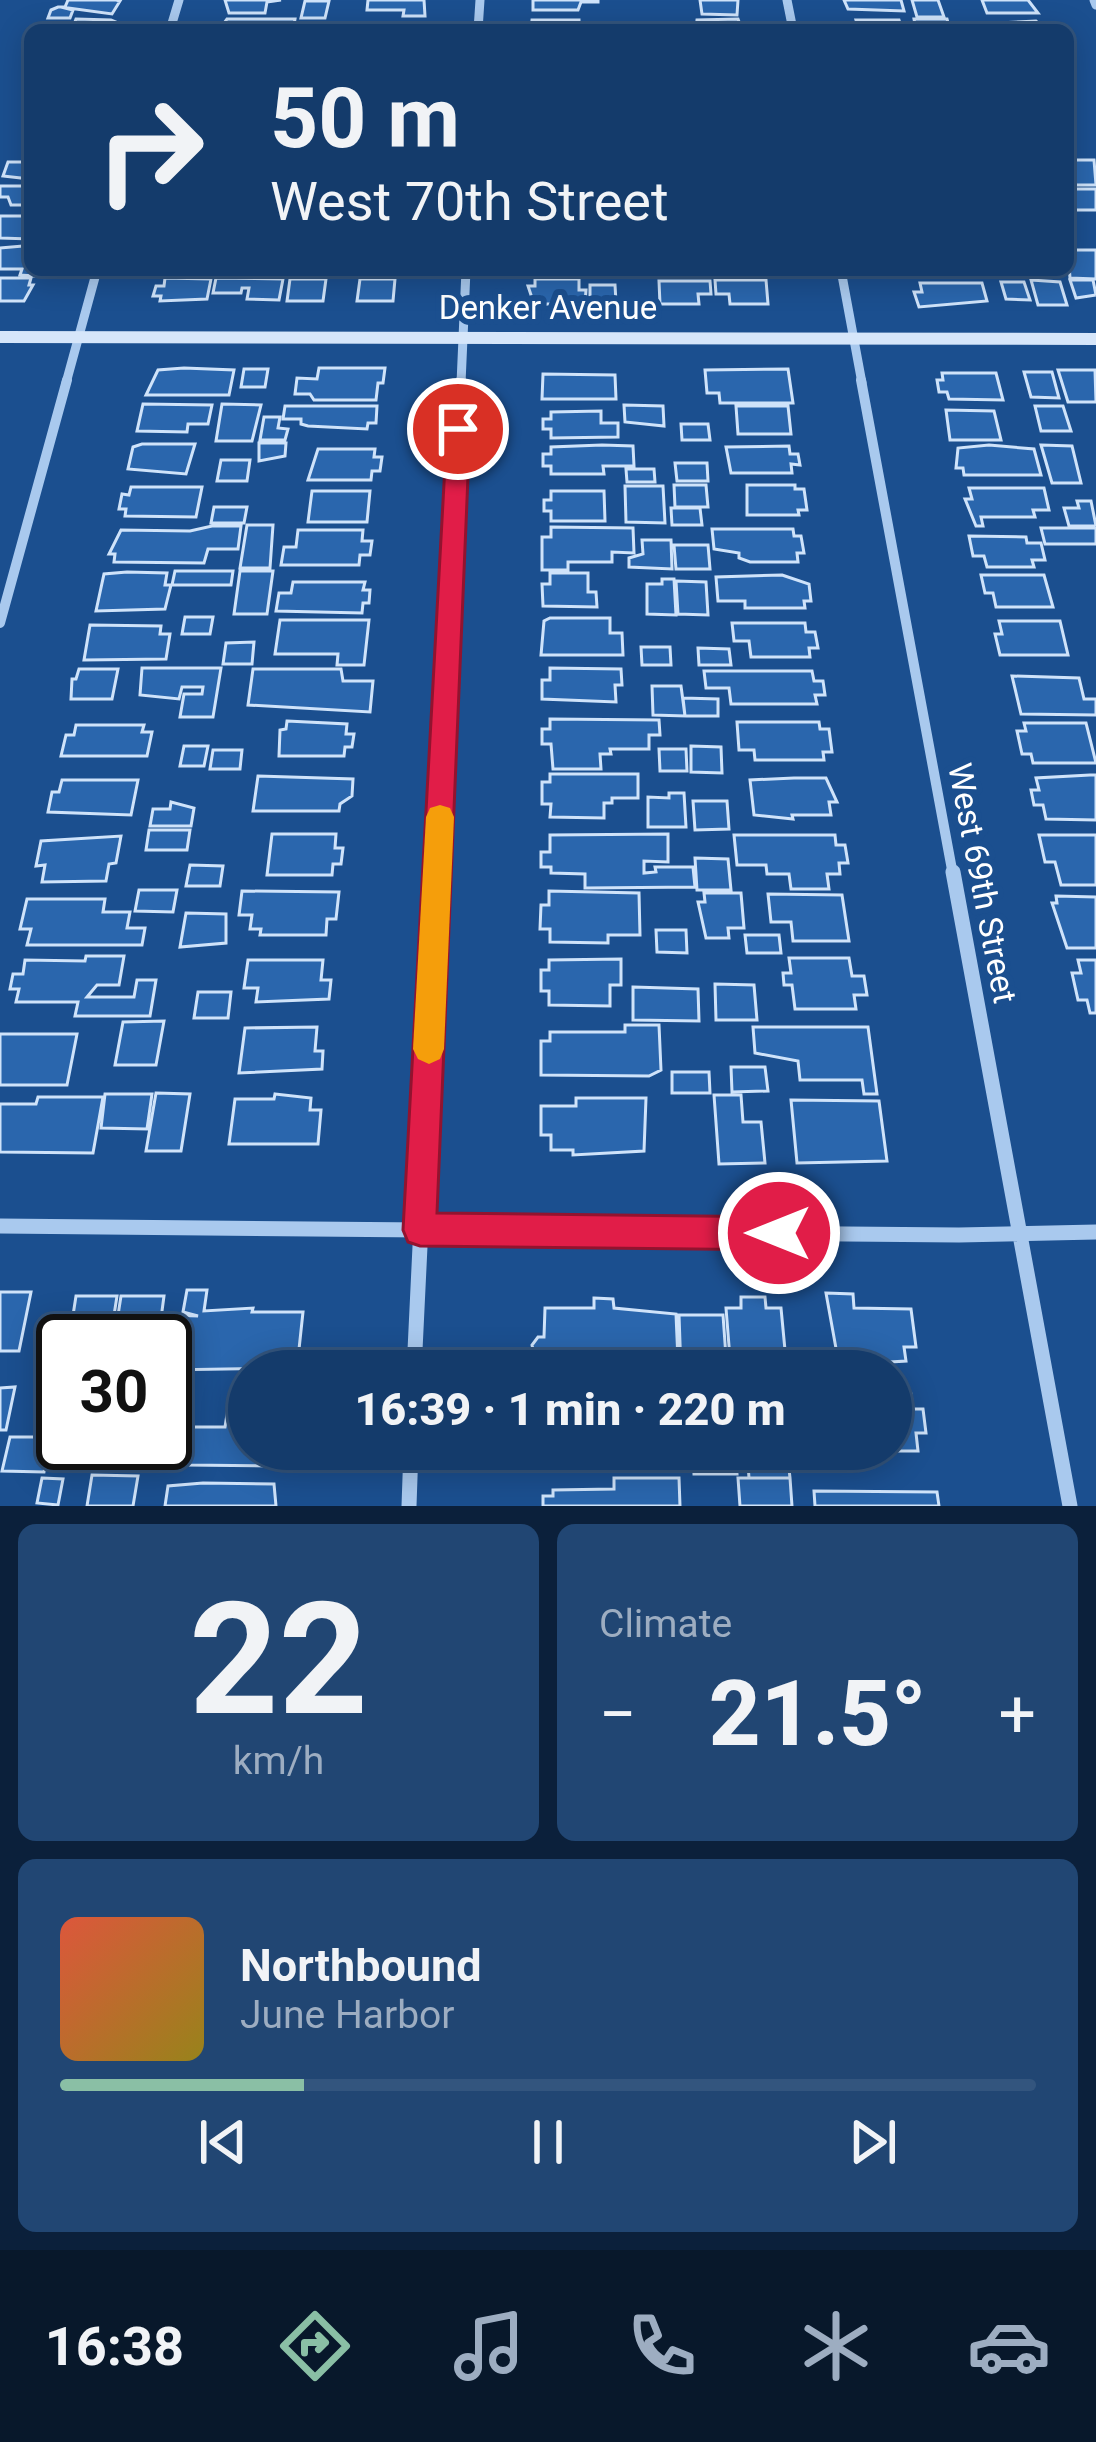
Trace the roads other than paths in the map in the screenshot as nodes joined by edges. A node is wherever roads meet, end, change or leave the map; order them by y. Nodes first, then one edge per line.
1 (95, 276) edge
2 (466, 276) edge
3 (842, 276) edge
4 (0, 337) edge
5 (77, 337) junction
6 (463, 337) junction
7 (854, 338) junction
8 (1096, 339) edge
9 (0, 623) edge
10 (0, 1226) edge
11 (420, 1230) junction
12 (1096, 1232) edge
13 (1020, 1234) junction
14 (415, 1350) edge
15 (410, 1470) edge
16 (409, 1506) edge
17 (1070, 1506) edge

1 - 5 street
2 - 6 street
3 - 7 street, West 69th Street
4 - 5 street, Denker Avenue
5 - 6 street, Denker Avenue
5 - 9 street
6 - 7 street, Denker Avenue
6 - 11 street
7 - 8 street, Denker Avenue
7 - 13 street, West 69th Street
10 - 11 street
11 - 13 street
11 - 14 street
12 - 13 street
13 - 17 street, West 69th Street
15 - 16 street

